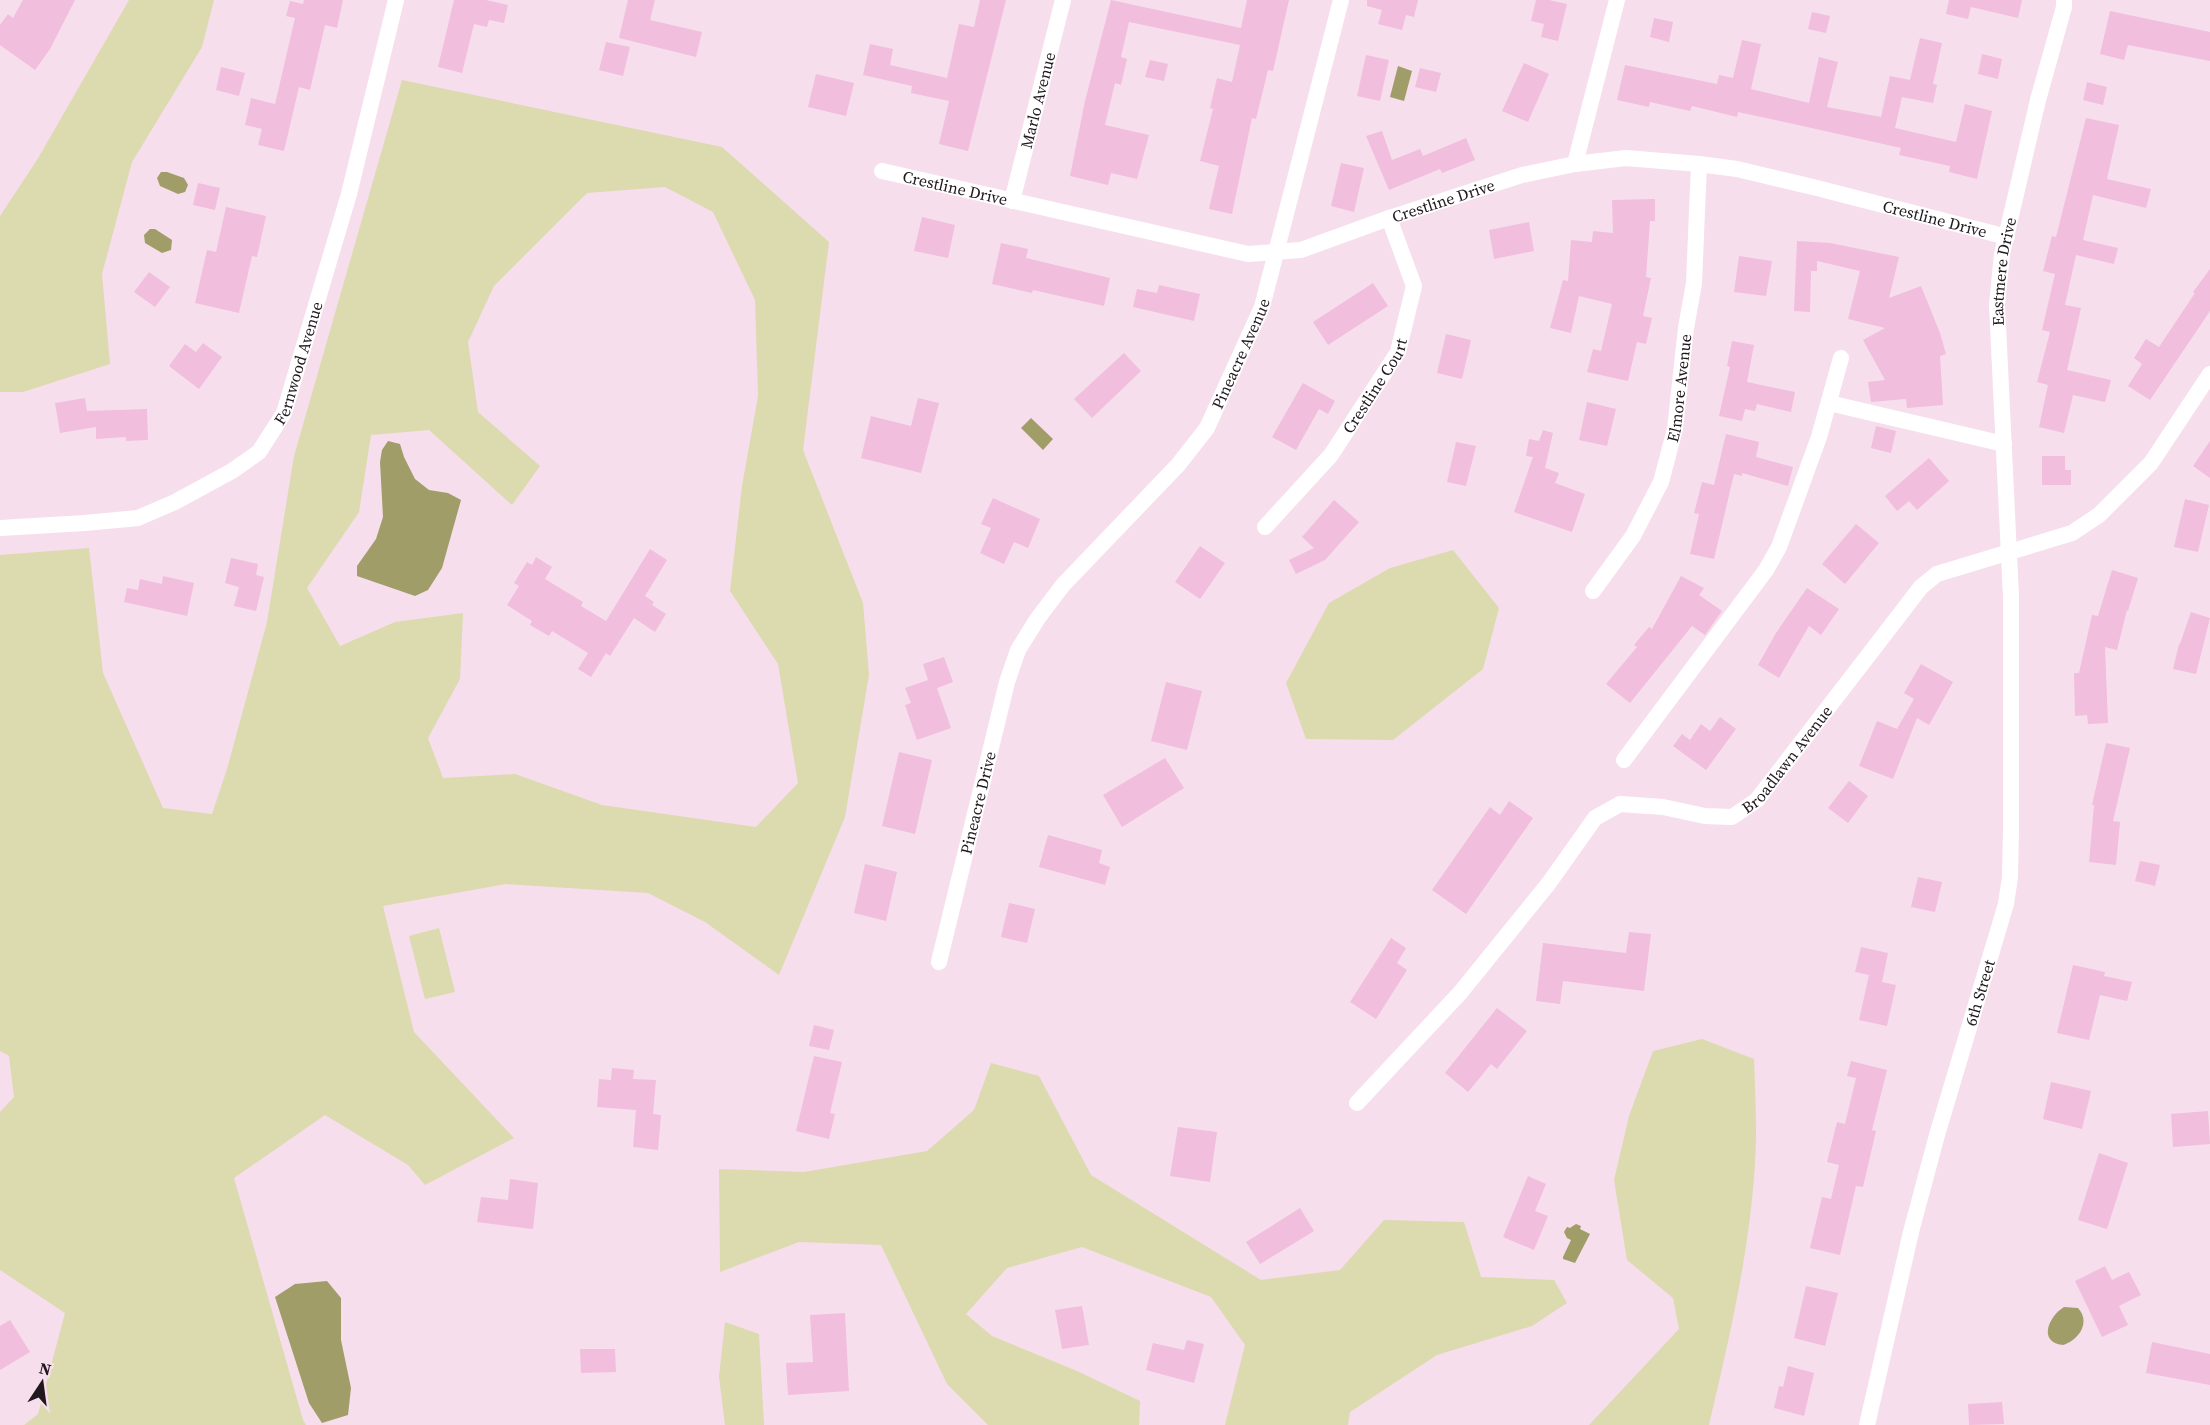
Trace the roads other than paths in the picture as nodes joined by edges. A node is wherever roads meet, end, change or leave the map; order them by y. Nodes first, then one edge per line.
1 (396, 0) edge
2 (1063, 0) edge
3 (1341, 0) edge
4 (1617, 0) edge
5 (2064, 0) edge
6 (1575, 164) junction
7 (1699, 164) junction
8 (882, 171) dead end
9 (1012, 201) junction
10 (1389, 218) junction
11 (2007, 237) junction
12 (1276, 252) junction
13 (1841, 358) dead end
14 (2210, 374) edge
15 (1829, 403) junction
16 (2004, 444) junction
17 (1265, 527) dead end
18 (0, 528) edge
19 (2008, 550) junction
20 (1593, 591) dead end
21 (1021, 645) joint
22 (1624, 760) dead end
23 (939, 962) dead end
24 (1357, 1103) dead end
25 (1867, 1425) edge

1 - 18 street, Fernwood Avenue
2 - 9 street, Marlo Avenue
3 - 12 street, Pineacre Avenue
4 - 6 street
5 - 11 street, Eastmere Drive
6 - 7 street, Crestline Drive
6 - 10 street, Crestline Drive
7 - 11 street, Crestline Drive
7 - 20 street, Elmore Avenue
8 - 9 street, Crestline Drive
9 - 12 street, Crestline Drive
10 - 12 street, Crestline Drive
10 - 17 street, Crestline Court
11 - 16 street, Eastmere Drive
12 - 21 street, Pineacre Avenue
13 - 15 street
14 - 19 street, Broadlawn Avenue
15 - 16 street
15 - 22 street
16 - 19 street, Eastmere Drive
19 - 24 street, Broadlawn Avenue
19 - 25 street, 6th Street
21 - 23 street, Pineacre Drive

